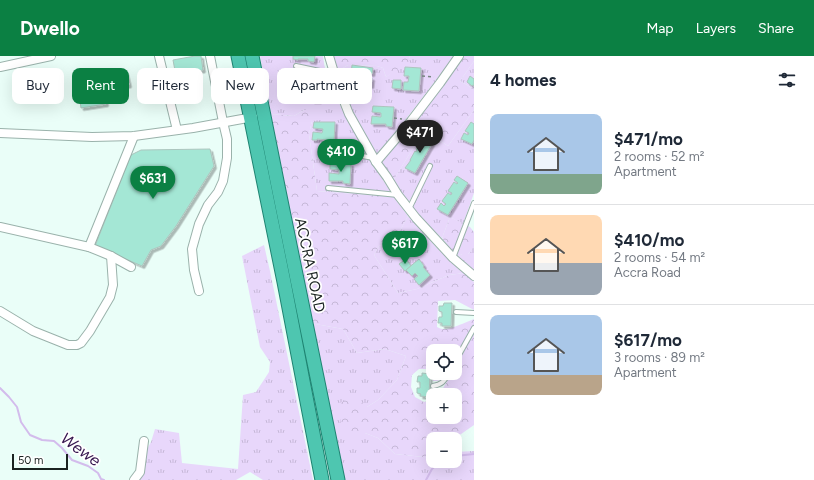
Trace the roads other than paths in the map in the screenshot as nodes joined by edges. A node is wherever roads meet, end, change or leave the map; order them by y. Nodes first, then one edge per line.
1 (51, 56) edge
2 (159, 56) edge
3 (210, 56) edge
4 (238, 56) edge
5 (252, 56) edge
6 (329, 56) edge
7 (459, 56) edge
8 (0, 66) edge
9 (296, 66) dead end
10 (306, 68) edge
11 (332, 68) edge
12 (345, 104) edge
13 (263, 115) junction
14 (250, 117) junction
15 (223, 122) junction
16 (177, 130) junction
17 (0, 133) edge
18 (134, 136) junction
19 (327, 150) dead end
20 (375, 160) junction
21 (430, 166) dead end
22 (328, 188) dead end
23 (398, 195) junction
24 (474, 203) edge
25 (409, 209) junction
26 (1, 228) edge
27 (89, 247) junction
28 (111, 256) junction
29 (453, 258) junction
30 (131, 267) dead end
31 (474, 276) edge
32 (199, 291) dead end
33 (0, 311) edge
34 (456, 312) dead end
35 (474, 313) edge
36 (474, 328) edge
37 (462, 349) edge
38 (445, 380) edge
39 (433, 386) dead end
40 (144, 441) dead end
41 (134, 480) edge
42 (322, 480) edge
43 (338, 480) edge

1 - 8 street
2 - 16 street
3 - 15 street
4 - 14 highway, ACCRA ROAD
5 - 13 highway, ACCRA ROAD
6 - 11 street
7 - 20 street
9 - 10 lane
12 - 20 street
13 - 14 street
13 - 43 highway, ACCRA ROAD
14 - 15 street
14 - 42 highway, ACCRA ROAD
15 - 16 street
15 - 32 street
16 - 18 street
17 - 18 street
18 - 27 street
19 - 20 lane
20 - 23 street
21 - 25 lane
22 - 23 lane
23 - 25 street
24 - 29 lane
25 - 29 street
26 - 27 street
27 - 28 street
28 - 30 street
28 - 33 street
29 - 31 street
34 - 35 lane
36 - 37 lane
38 - 39 lane
40 - 41 street

